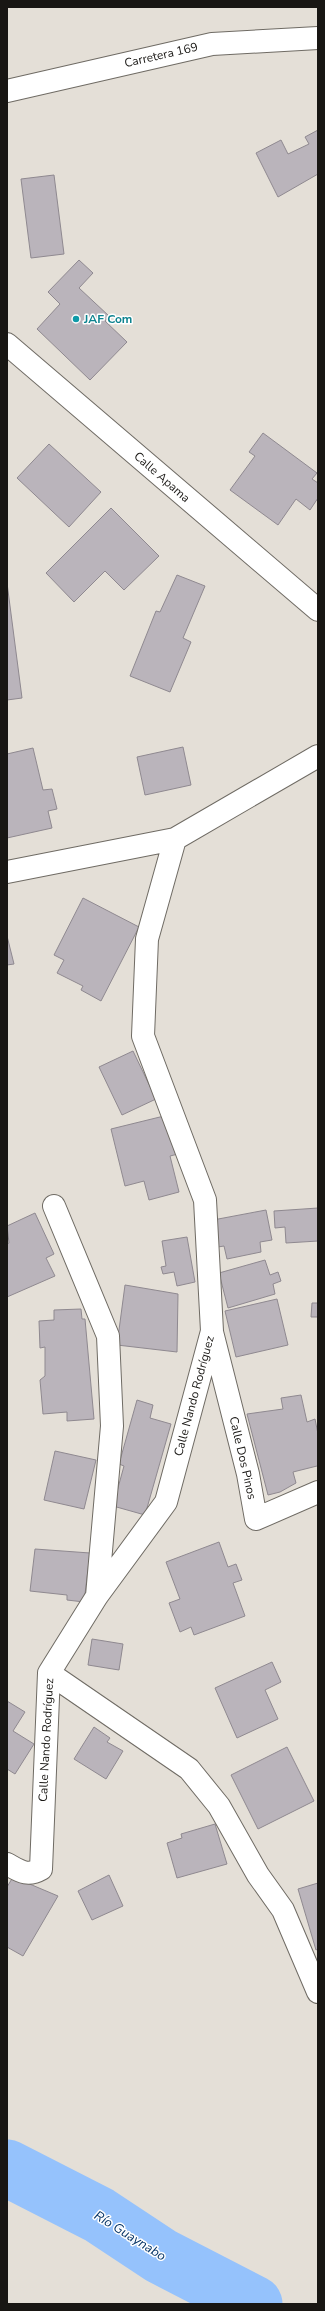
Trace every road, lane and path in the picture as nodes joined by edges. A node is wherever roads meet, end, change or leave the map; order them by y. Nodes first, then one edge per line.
1 (318, 38) edge
2 (7, 91) edge
3 (7, 344) edge
4 (318, 610) edge
5 (318, 756) edge
6 (175, 839) junction
7 (7, 872) edge
8 (54, 1206) dead end
9 (212, 1331) junction
10 (318, 1492) edge
11 (97, 1596) junction
12 (49, 1673) junction
13 (7, 1864) edge
14 (318, 1992) edge

1 - 2 street, Carretera 169
3 - 4 street, Calle Apama
5 - 6 street
6 - 7 street
6 - 9 street, Calle Nando Rodríguez
8 - 11 street
9 - 10 street, Calle Dos Pinos
9 - 11 street, Calle Nando Rodríguez
11 - 12 street, Calle Nando Rodríguez
12 - 13 street, Calle Nando Rodríguez
12 - 14 street

